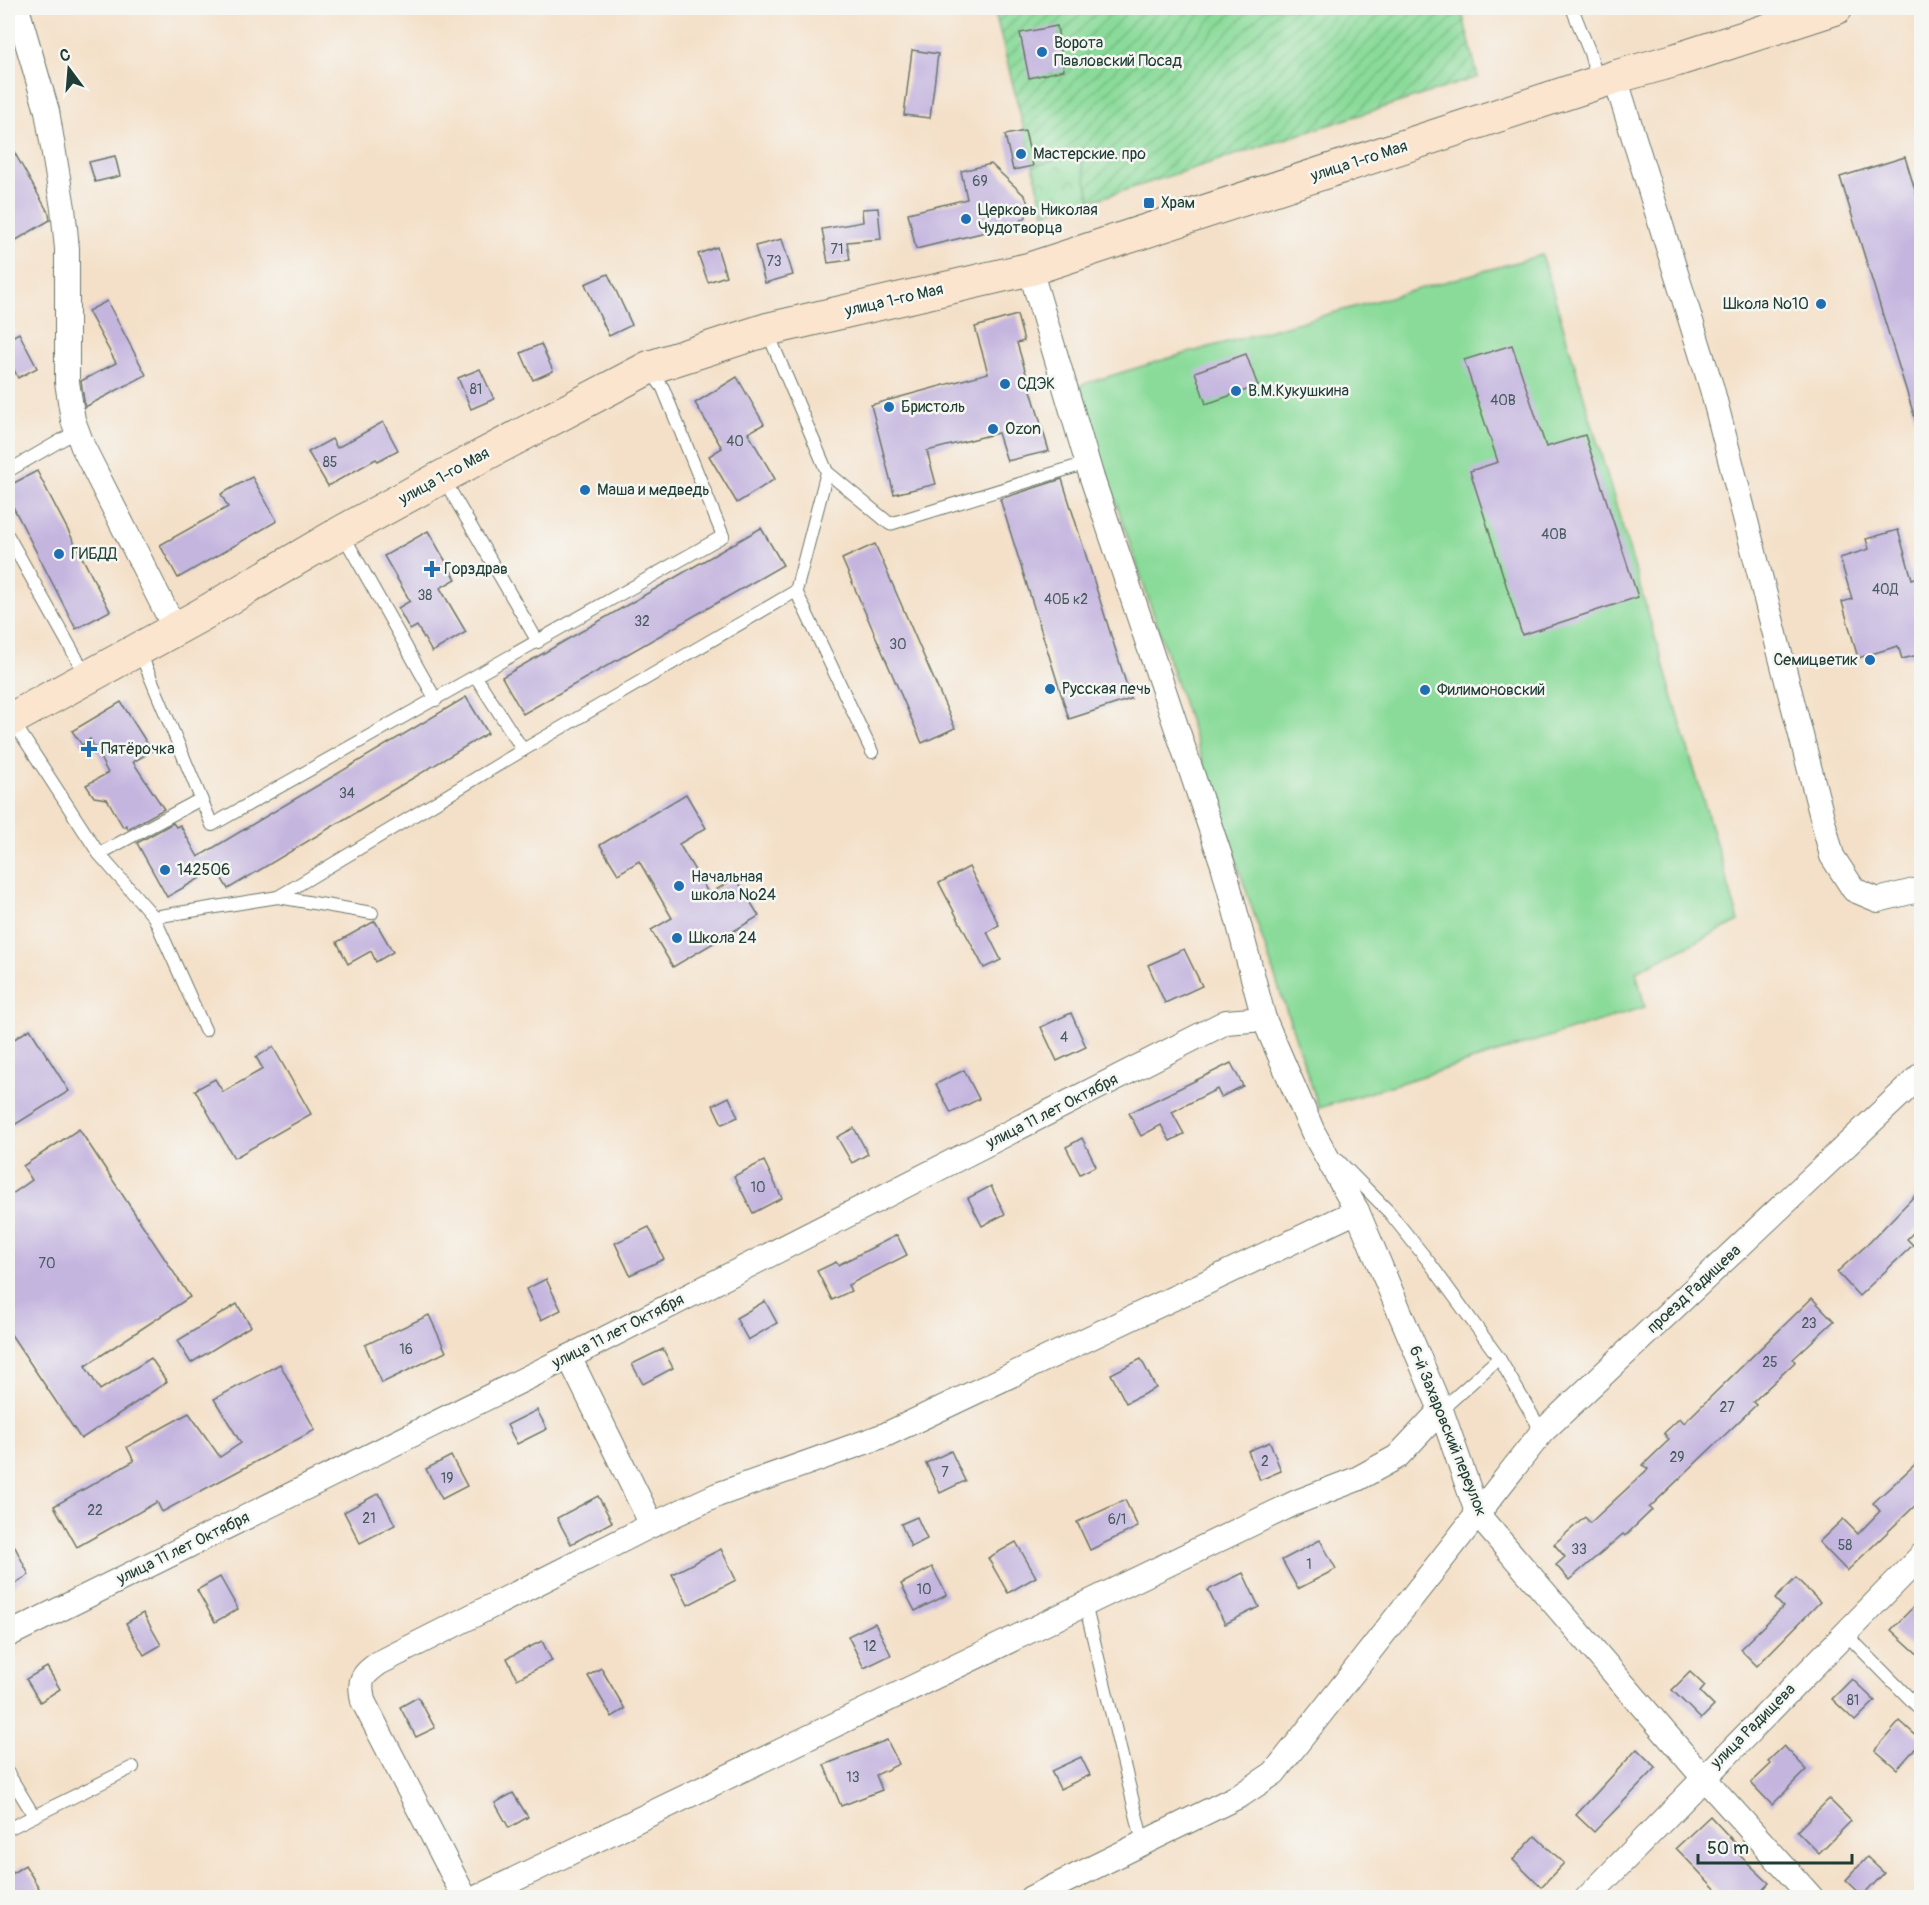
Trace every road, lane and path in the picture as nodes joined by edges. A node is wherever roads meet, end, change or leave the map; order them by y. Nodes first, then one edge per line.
1 (17, 8) edge
2 (1572, 8) edge
3 (1836, 8) edge
4 (1607, 80) junction
5 (1030, 269) junction
6 (769, 329) junction
7 (648, 368) junction
8 (76, 431) junction
9 (1087, 463) junction
10 (8, 471) edge
11 (827, 472) junction
12 (442, 477) junction
13 (342, 532) junction
14 (8, 536) edge
15 (796, 591) junction
16 (175, 629) junction
17 (538, 642) junction
18 (138, 648) junction
19 (476, 677) junction
20 (87, 678) junction
21 (436, 700) junction
22 (9, 720) edge
23 (523, 750) junction
24 (872, 752) dead end
25 (201, 799) junction
26 (99, 854) junction
27 (1922, 889) edge
28 (278, 897) junction
29 (372, 913) dead end
30 (154, 917) junction
31 (1264, 1019) junction
32 (205, 1030) dead end
33 (1922, 1074) edge
34 (1313, 1132) junction
35 (1357, 1211) junction
36 (569, 1357) junction
37 (1499, 1358) junction
38 (1441, 1410) junction
39 (1542, 1432) junction
40 (1478, 1515) junction
41 (652, 1526) junction
42 (1922, 1555) edge
43 (1085, 1604) junction
44 (1845, 1633) junction
45 (8, 1635) edge
46 (1922, 1711) edge
47 (133, 1767) dead end
48 (8, 1773) edge
49 (1703, 1777) junction
50 (34, 1816) junction
51 (8, 1829) edge
52 (1143, 1843) junction
53 (465, 1898) edge
54 (476, 1898) edge
55 (1031, 1898) edge
56 (1587, 1898) edge
57 (1812, 1898) edge

1 - 8 street
2 - 4 lane
3 - 4 street, улица 1-го Мая
4 - 5 street, улица 1-го Мая
4 - 27 street
5 - 6 street, улица 1-го Мая
5 - 9 street, 6-й Захаровский переулок
6 - 7 street, улица 1-го Мая
6 - 11 lane
7 - 12 street, улица 1-го Мая
7 - 17 lane
8 - 10 lane
8 - 16 street
9 - 11 lane
9 - 31 street, 6-й Захаровский переулок
11 - 15 lane
12 - 13 street, улица 1-го Мая
12 - 17 lane
13 - 16 street, улица 1-го Мая
13 - 21 lane
14 - 20 lane
15 - 23 lane
15 - 24 lane
16 - 18 street, улица 1-го Мая
17 - 19 lane
18 - 20 street, улица 1-го Мая
18 - 25 lane
19 - 21 lane
19 - 23 lane
20 - 22 street, улица 1-го Мая
21 - 25 lane
22 - 26 lane
23 - 28 lane
25 - 26 lane
26 - 30 lane
28 - 29 lane
28 - 30 lane
30 - 32 lane
31 - 34 street, 6-й Захаровский переулок
31 - 36 street, улица 11 лет Октября
33 - 39 street, проезд Радищева
34 - 35 street, 6-й Захаровский переулок
34 - 37 lane
35 - 38 street, 6-й Захаровский переулок
35 - 41 street
36 - 41 street
36 - 45 street, улица 11 лет Октября
37 - 38 lane
37 - 39 lane
38 - 40 street, 6-й Захаровский переулок
38 - 43 street
39 - 40 street, проезд Радищева
40 - 49 street, 6-й Захаровский переулок
40 - 52 street, проезд Радищева
41 - 53 street
42 - 44 street, улица Радищева
43 - 52 lane
43 - 54 street
44 - 46 lane
44 - 49 street, улица Радищева
47 - 50 lane
48 - 50 lane
49 - 56 street, улица Радищева
49 - 57 street, 6-й Захаровский переулок
50 - 51 lane
52 - 55 street, проезд Радищева

